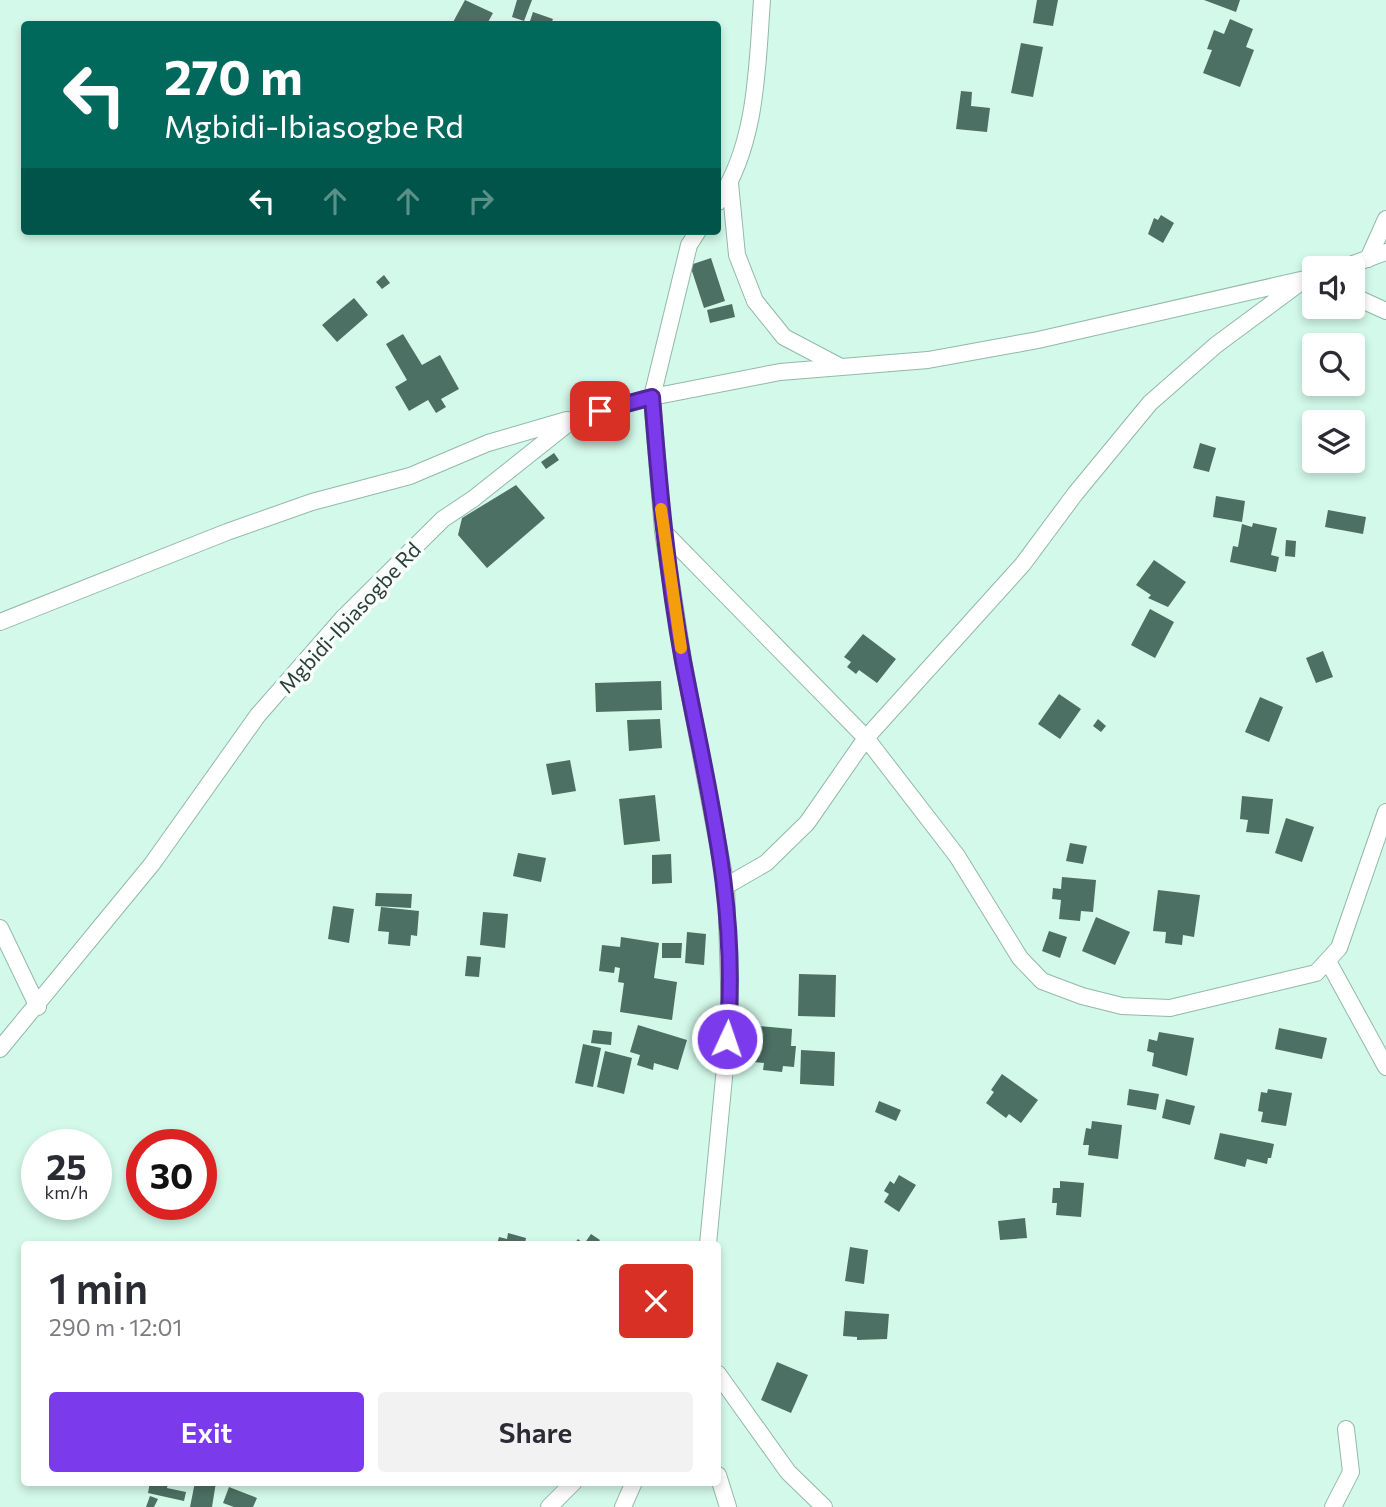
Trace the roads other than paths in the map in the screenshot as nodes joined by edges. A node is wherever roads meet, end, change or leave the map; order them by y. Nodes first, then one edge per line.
1 (762, 0) edge
2 (730, 183) junction
3 (721, 197) edge
4 (1386, 219) edge
5 (696, 235) edge
6 (1386, 252) edge
7 (1368, 259) junction
8 (1365, 260) edge
9 (1302, 283) edge
10 (1302, 286) edge
11 (1365, 301) edge
12 (1386, 311) edge
13 (839, 366) junction
14 (652, 397) junction
15 (575, 418) junction
16 (663, 531) junction
17 (0, 622) edge
18 (866, 738) junction
19 (1386, 812) edge
20 (726, 886) junction
21 (0, 928) edge
22 (1329, 962) junction
23 (38, 1007) junction
24 (0, 1049) edge
25 (1386, 1067) edge
26 (708, 1241) edge
27 (721, 1378) edge
28 (1346, 1429) dead end
29 (721, 1485) edge
30 (570, 1486) edge
31 (632, 1486) edge
32 (549, 1507) edge
33 (623, 1507) edge
34 (728, 1507) edge
35 (824, 1507) edge
36 (1334, 1507) edge

1 - 2 street
2 - 3 street
2 - 13 street
4 - 7 street
5 - 14 street
6 - 7 street
7 - 8 street
9 - 13 street, Mgbidi-Ibiasogbe Rd
10 - 18 street
11 - 12 street
13 - 14 street, Mgbidi-Ibiasogbe Rd
14 - 15 street, Mgbidi-Ibiasogbe Rd
14 - 16 street
15 - 17 street
15 - 23 street, Mgbidi-Ibiasogbe Rd
16 - 18 street
16 - 20 street
18 - 20 street
18 - 22 street
19 - 22 street
20 - 26 street
21 - 23 street
22 - 25 street
23 - 24 street, Mgbidi-Ibiasogbe Rd
27 - 35 street
28 - 36 street
29 - 34 street
30 - 32 street
31 - 33 street

